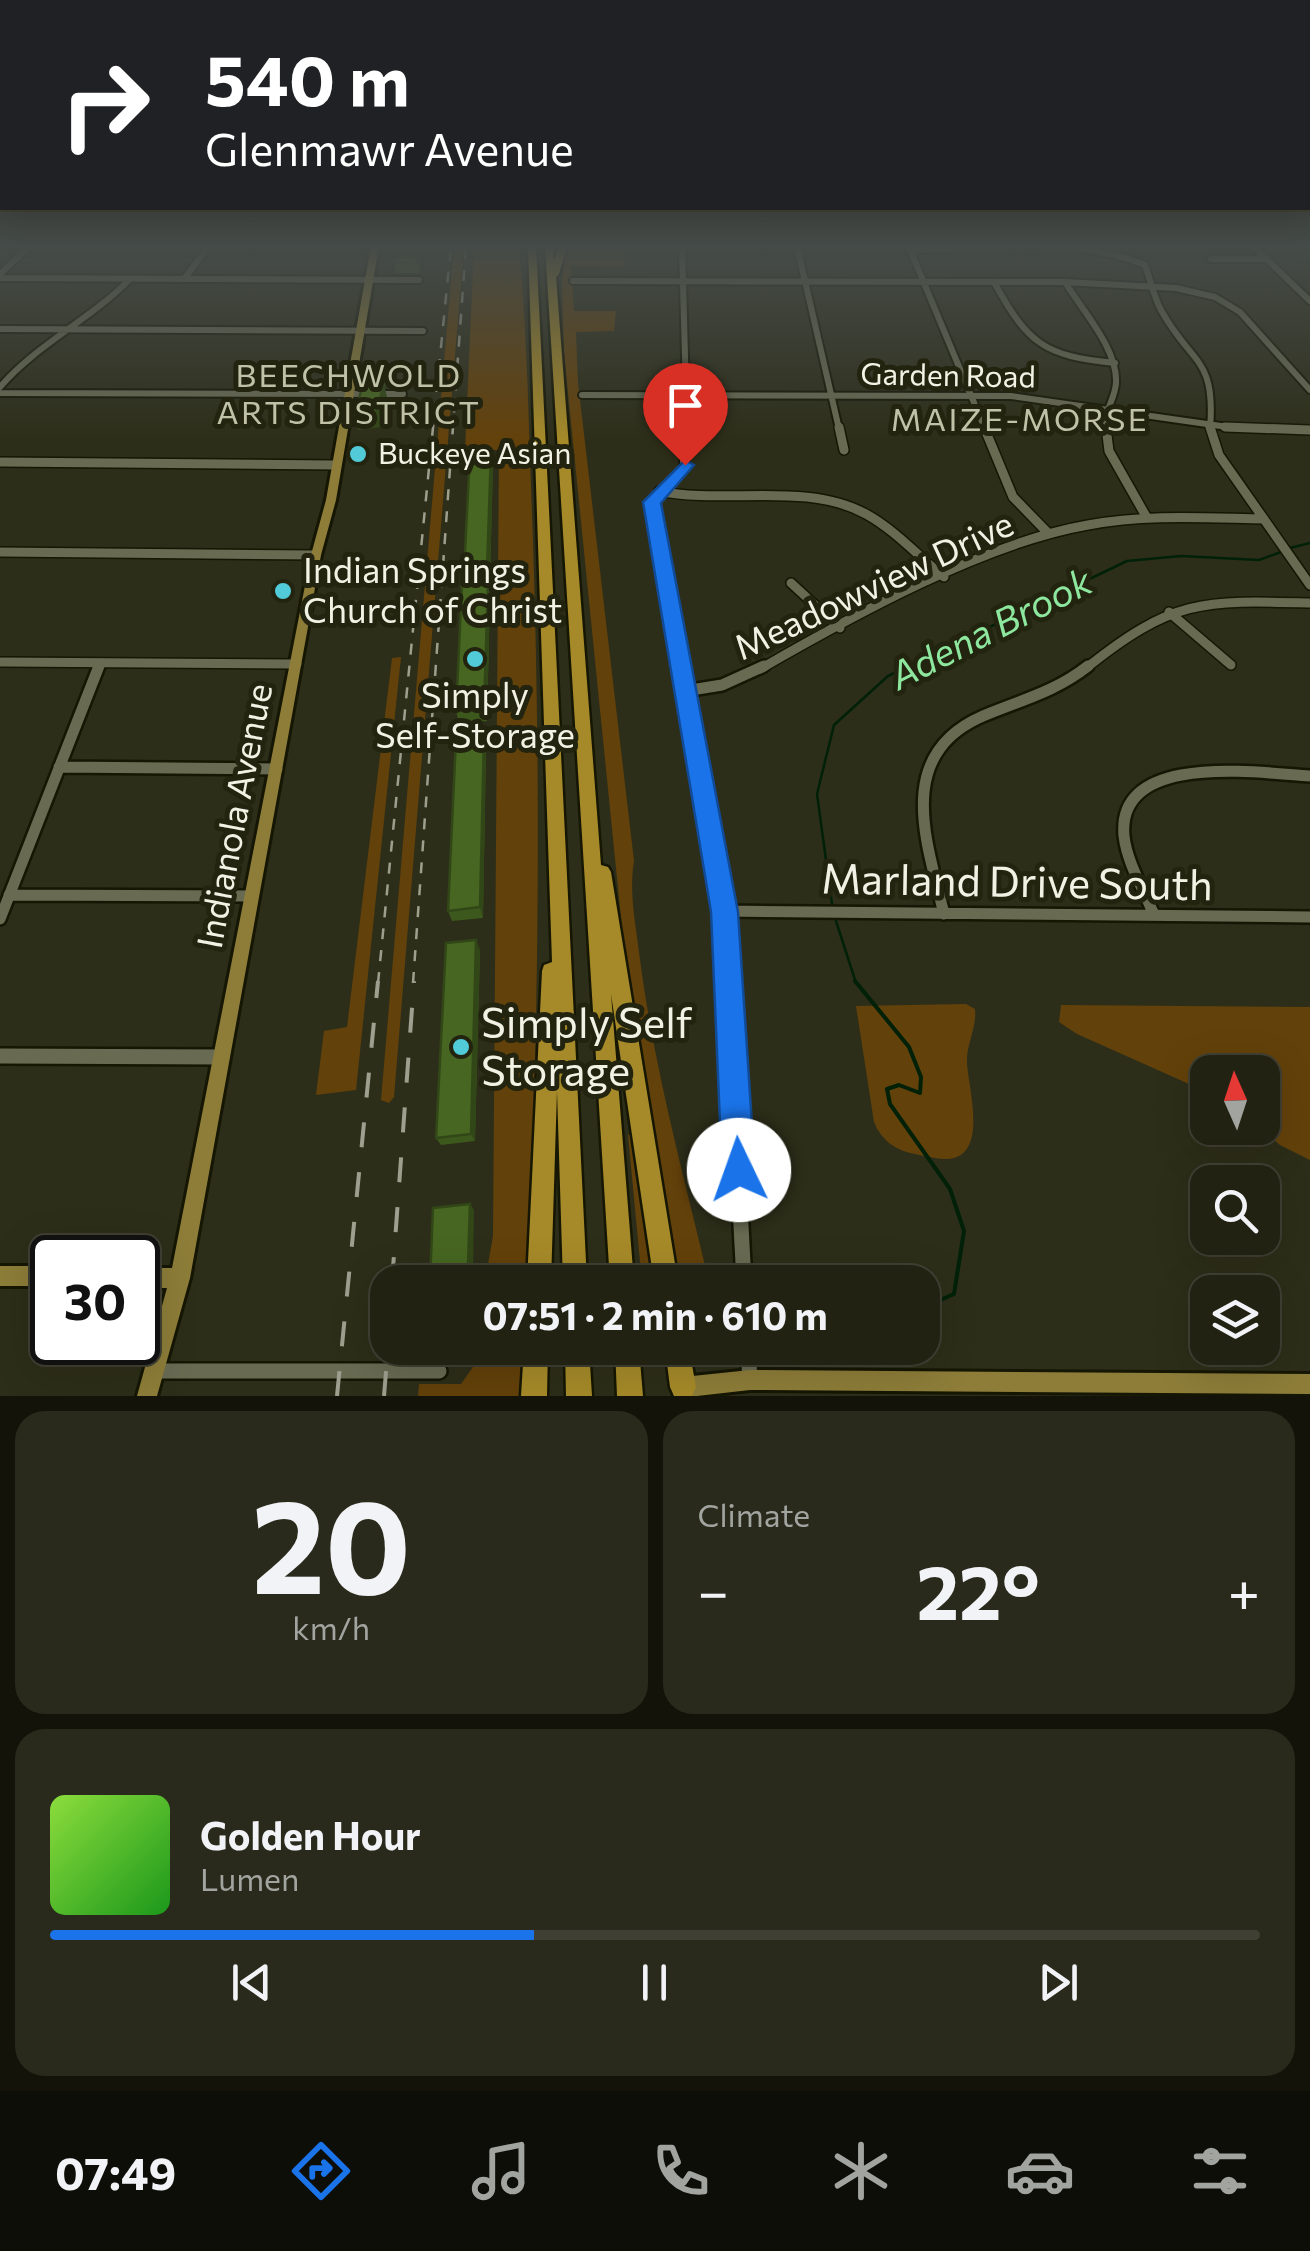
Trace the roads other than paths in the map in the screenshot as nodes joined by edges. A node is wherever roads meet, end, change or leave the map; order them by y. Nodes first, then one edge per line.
1 (98, 311) edge
2 (365, 311) edge
3 (534, 311) edge
4 (553, 311) edge
5 (684, 311) edge
6 (811, 311) edge
7 (936, 311) edge
8 (1013, 311) edge
9 (1083, 311) edge
10 (1162, 311) edge
11 (1237, 311) edge
12 (0, 329) edge
13 (70, 329) junction
14 (361, 331) junction
15 (423, 332) dead end
16 (1115, 363) junction
17 (0, 390) edge
18 (1310, 390) edge
19 (349, 394) junction
20 (403, 394) dead end
21 (582, 395) dead end
22 (686, 395) junction
23 (830, 396) junction
24 (972, 396) junction
25 (1108, 407) junction
26 (1211, 424) junction
27 (1310, 430) edge
28 (844, 450) dead end
29 (0, 462) edge
30 (336, 465) junction
31 (659, 490) junction
32 (1147, 518) junction
33 (1264, 519) junction
34 (1049, 534) junction
35 (0, 552) edge
36 (316, 555) junction
37 (944, 578) junction
38 (791, 583) dead end
39 (1310, 585) edge
40 (1310, 602) edge
41 (1169, 612) junction
42 (840, 628) junction
43 (0, 662) edge
44 (100, 663) junction
45 (297, 664) junction
46 (1230, 665) dead end
47 (685, 691) junction
48 (59, 767) junction
49 (278, 769) junction
50 (1310, 776) edge
51 (590, 802) junction
52 (556, 842) junction
53 (10, 895) junction
54 (253, 896) junction
55 (724, 912) junction
56 (944, 914) junction
57 (1154, 915) junction
58 (1310, 917) edge
59 (0, 919) edge
60 (0, 1056) edge
61 (222, 1057) junction
62 (540, 1265) edge
63 (574, 1265) edge
64 (621, 1265) edge
65 (663, 1265) edge
66 (743, 1265) edge
67 (0, 1276) edge
68 (30, 1276) edge
69 (160, 1278) edge
70 (180, 1278) junction
71 (535, 1365) edge
72 (578, 1365) edge
73 (628, 1365) edge
74 (680, 1365) edge
75 (749, 1365) edge
76 (154, 1371) junction
77 (439, 1371) dead end
78 (750, 1380) junction
79 (1310, 1384) edge
80 (684, 1391) edge
81 (147, 1396) edge
82 (534, 1396) edge
83 (579, 1396) edge
84 (630, 1396) edge

1 - 13 street
2 - 14 main road, Indianola Avenue
3 - 52 highway
4 - 51 highway
5 - 22 street
6 - 23 street
7 - 24 street
8 - 16 street
9 - 16 street
10 - 26 street
11 - 18 street
12 - 13 street
13 - 14 street
13 - 17 street
14 - 15 street
14 - 19 main road, Indianola Avenue
16 - 25 street
17 - 19 street
19 - 20 street
19 - 30 main road, Indianola Avenue
21 - 22 street, Garden Road
22 - 23 street, Garden Road
22 - 31 street
23 - 24 street, Garden Road
23 - 28 street
24 - 25 street, Garden Road
24 - 34 street
25 - 26 street, Garden Road
25 - 32 street
26 - 27 street, Garden Road
26 - 33 street
29 - 30 street
30 - 36 main road, Indianola Avenue
31 - 37 street
31 - 47 street
32 - 33 street, Meadowview Drive
32 - 34 street, Meadowview Drive
33 - 39 street
34 - 37 street, Meadowview Drive
35 - 36 street
36 - 45 main road, Indianola Avenue
37 - 42 street, Meadowview Drive
38 - 42 street
40 - 41 street
41 - 46 street
41 - 56 street
42 - 47 street, Meadowview Drive
43 - 44 street
44 - 45 street
44 - 48 street
45 - 49 main road, Indianola Avenue
47 - 55 street
48 - 49 street
48 - 53 street
49 - 54 main road, Indianola Avenue
50 - 57 street
51 - 64 highway
51 - 65 highway
52 - 62 highway
52 - 63 highway
53 - 54 street
53 - 59 street
54 - 61 main road, Indianola Avenue
55 - 56 street, Marland Drive South
55 - 66 street
56 - 57 street, Marland Drive South
57 - 58 street, Marland Drive South
60 - 61 street
61 - 70 main road, Indianola Avenue
67 - 68 main road
69 - 70 main road
70 - 76 main road, Indianola Avenue
71 - 82 highway
72 - 83 highway
73 - 84 highway
74 - 80 highway
75 - 78 street
76 - 77 street
76 - 81 main road, Indianola Avenue
78 - 79 main road
78 - 80 main road

